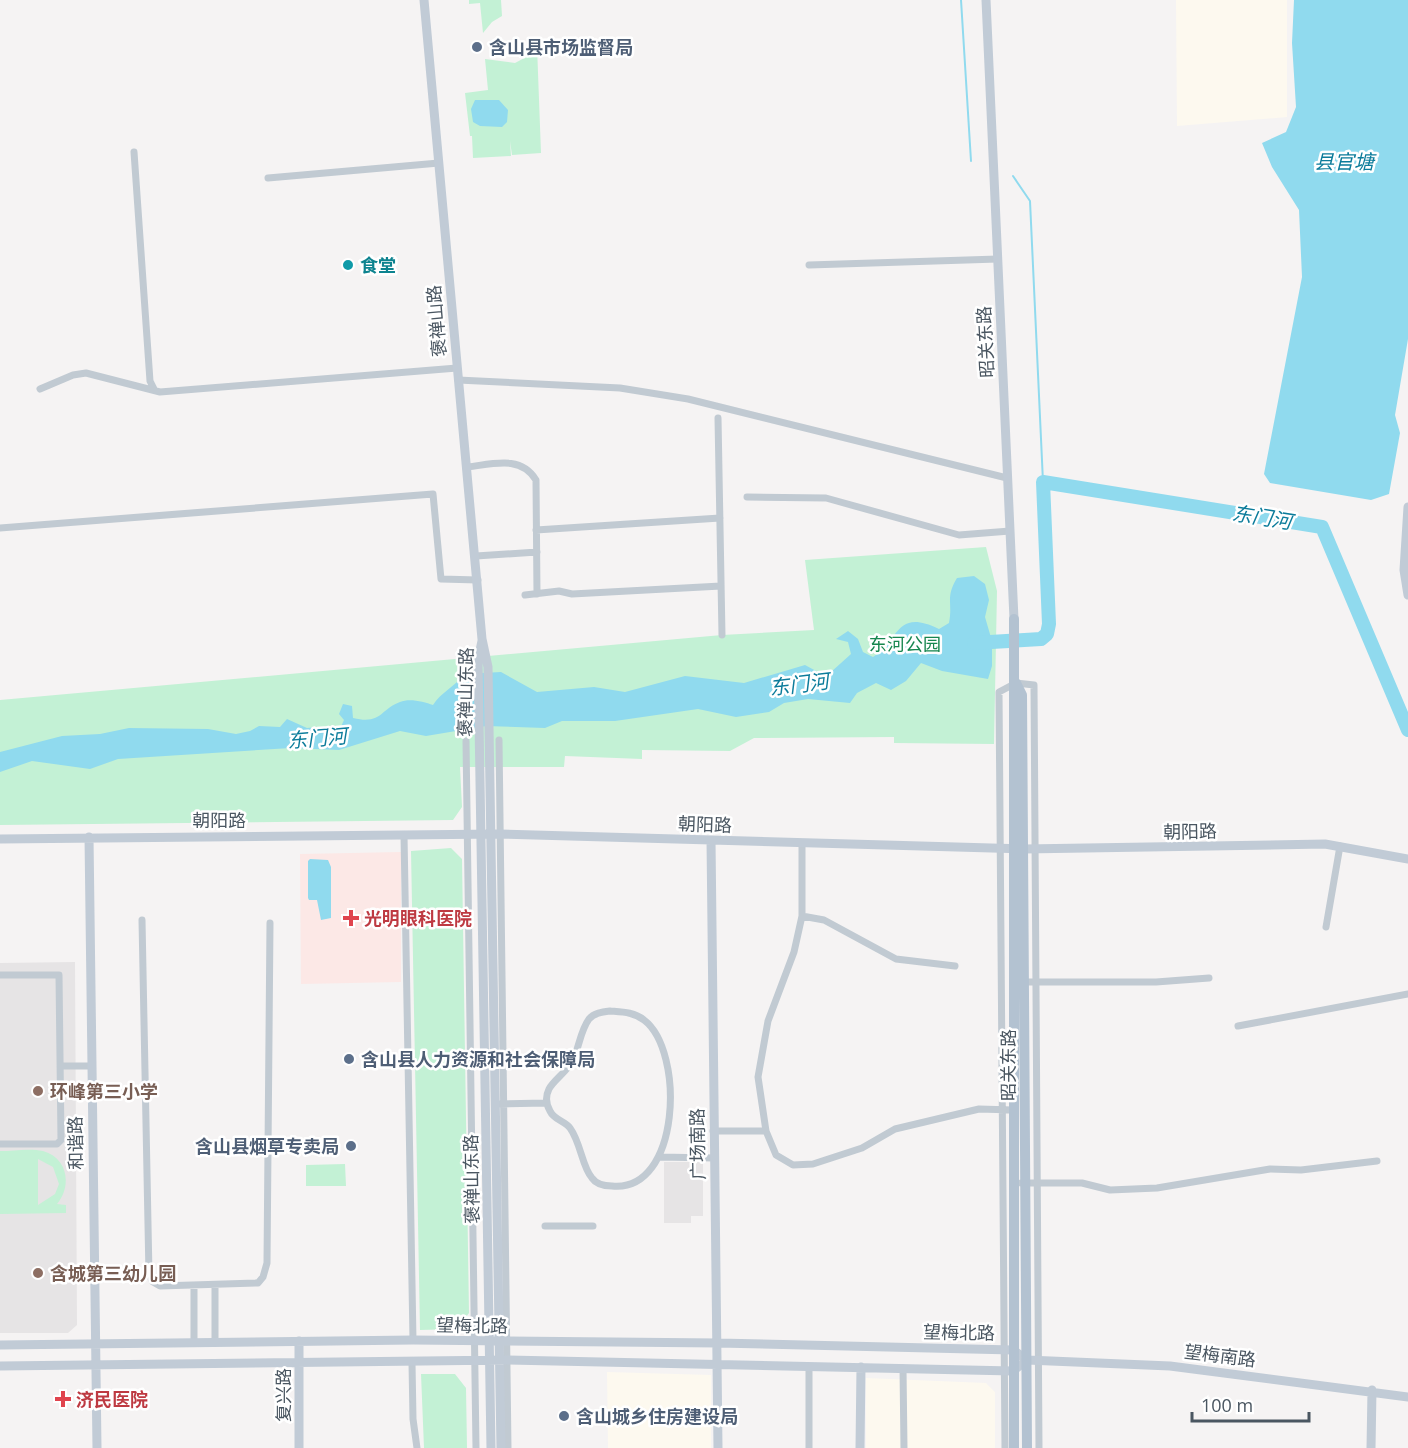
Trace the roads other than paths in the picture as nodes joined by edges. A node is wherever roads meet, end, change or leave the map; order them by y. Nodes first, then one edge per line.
1 (424, 0) edge
2 (986, 0) edge
3 (134, 152) dead end
4 (439, 163) junction
5 (268, 178) dead end
6 (998, 260) junction
7 (809, 266) dead end
8 (457, 368) junction
9 (458, 380) junction
10 (40, 389) dead end
11 (154, 390) junction
12 (718, 418) dead end
13 (468, 467) junction
14 (1007, 478) junction
15 (747, 497) dead end
16 (1408, 507) edge
17 (720, 518) junction
18 (0, 528) edge
19 (536, 530) junction
20 (1010, 531) junction
21 (537, 552) junction
22 (476, 556) junction
23 (478, 580) junction
24 (721, 586) junction
25 (537, 594) junction
26 (525, 595) dead end
27 (1408, 595) edge
28 (1014, 619) joint
29 (722, 635) dead end
30 (482, 639) joint
31 (1016, 683) junction
32 (499, 740) dead end
33 (466, 741) dead end
34 (467, 834) junction
35 (491, 834) junction
36 (404, 835) junction
37 (89, 837) junction
38 (0, 839) edge
39 (711, 840) junction
40 (802, 843) junction
41 (1340, 846) junction
42 (1000, 849) junction
43 (1024, 849) junction
44 (1408, 859) edge
45 (802, 916) junction
46 (142, 920) dead end
47 (270, 923) dead end
48 (1326, 927) dead end
49 (955, 966) dead end
50 (0, 975) edge
51 (1209, 978) dead end
52 (1012, 982) junction
53 (1024, 982) junction
54 (1036, 982) junction
55 (1408, 994) edge
56 (1238, 1026) dead end
57 (60, 1066) junction
58 (91, 1066) junction
59 (546, 1103) junction
60 (495, 1104) junction
61 (1008, 1109) junction
62 (713, 1131) junction
63 (766, 1131) junction
64 (0, 1144) edge
65 (659, 1157) junction
66 (714, 1158) junction
67 (1377, 1161) dead end
68 (1013, 1183) junction
69 (1031, 1184) junction
70 (545, 1226) dead end
71 (592, 1226) dead end
72 (194, 1285) junction
73 (214, 1285) junction
74 (413, 1340) junction
75 (299, 1341) junction
76 (475, 1341) junction
77 (498, 1341) junction
78 (215, 1342) junction
79 (194, 1343) junction
80 (718, 1343) junction
81 (96, 1344) junction
82 (0, 1345) edge
83 (1009, 1350) junction
84 (499, 1360) junction
85 (1027, 1360) junction
86 (1038, 1360) junction
87 (475, 1361) junction
88 (299, 1362) junction
89 (412, 1363) junction
90 (718, 1364) junction
91 (96, 1365) junction
92 (0, 1366) edge
93 (809, 1367) junction
94 (861, 1367) junction
95 (903, 1368) junction
96 (1009, 1371) junction
97 (1372, 1390) junction
98 (1408, 1397) edge
99 (97, 1448) edge
100 (299, 1448) edge
101 (417, 1448) edge
102 (476, 1448) edge
103 (491, 1448) edge
104 (501, 1448) edge
105 (508, 1448) edge
106 (718, 1448) edge
107 (809, 1448) edge
108 (860, 1448) edge
109 (904, 1448) edge
110 (1005, 1448) edge
111 (1014, 1448) edge
112 (1028, 1448) edge
113 (1039, 1448) edge
114 (1371, 1448) edge

1 - 4 main road, 褒禅山路
2 - 6 main road, 昭关东路
3 - 11 street
4 - 5 street
4 - 8 main road, 褒禅山路
6 - 7 street
6 - 14 main road, 昭关东路
8 - 9 main road, 褒禅山路
8 - 11 street
9 - 13 main road, 褒禅山路
9 - 14 street
10 - 11 street
12 - 17 street
13 - 19 street
13 - 22 main road, 褒禅山路
14 - 20 main road, 昭关东路
15 - 20 street
16 - 27 main road
17 - 19 street
17 - 24 street
18 - 23 street
19 - 21 street
20 - 28 main road, 昭关东路
21 - 22 street
21 - 25 street
22 - 23 main road, 褒禅山路
23 - 30 main road, 褒禅山路
24 - 25 street
24 - 29 street
25 - 26 street
28 - 31 main road, 昭关东路
30 - 35 main road, 褒禅山东路
31 - 42 street
31 - 43 main road, 昭关东路
31 - 43 street
32 - 35 street
33 - 34 street
34 - 35 main road, 朝阳路
34 - 36 main road, 朝阳路
34 - 76 street
35 - 39 main road, 朝阳路
35 - 60 main road, 褒禅山东路
35 - 60 street
36 - 37 main road, 朝阳路
36 - 74 street
37 - 38 main road, 朝阳路
37 - 58 main road, 和谐路
39 - 40 main road, 朝阳路
39 - 62 main road, 广场南路
40 - 42 main road, 朝阳路
40 - 45 street
41 - 43 main road, 朝阳路
41 - 44 main road, 朝阳路
41 - 48 street
42 - 43 main road, 朝阳路
42 - 61 street
43 - 52 main road, 昭关东路
43 - 53 main road, 昭关东路
43 - 54 street
45 - 49 street
45 - 63 street
46 - 72 street
47 - 73 street
50 - 57 street
51 - 54 street
52 - 53 street
52 - 61 main road, 昭关东路
53 - 54 street
53 - 69 main road, 昭关东路
54 - 69 street
55 - 56 street
57 - 58 street
57 - 64 street
58 - 81 main road, 和谐路
59 - 60 street
59 - 65 street
59 - 65 street
60 - 77 main road, 褒禅山东路
61 - 63 street
61 - 68 main road, 昭关东路
61 - 83 street
62 - 63 street
62 - 66 main road, 广场南路
65 - 66 street
66 - 80 main road, 广场南路
67 - 69 street
68 - 69 street
68 - 83 main road, 昭关东路
69 - 85 main road, 昭关东路
69 - 86 street
70 - 71 street
72 - 73 street
72 - 79 street
73 - 78 street
74 - 75 main road, 望梅北路
74 - 76 main road, 望梅北路
75 - 78 main road, 望梅北路
75 - 88 main road, 复兴路
76 - 77 main road, 望梅北路
76 - 87 street
77 - 80 main road, 望梅北路
77 - 84 main road, 褒禅山东路
78 - 79 main road, 望梅北路
79 - 81 main road, 望梅北路
80 - 83 main road, 望梅北路
80 - 90 main road, 广场南路
81 - 82 main road, 望梅北路
81 - 91 main road, 和谐路
83 - 85 main road, 望梅北路
83 - 96 main road, 昭关东路
84 - 87 main road, 望梅北路
84 - 90 main road, 望梅北路
84 - 103 main road, 褒禅山东路
84 - 104 main road, 褒禅山东路
84 - 105 street
85 - 86 main road, 望梅南路
85 - 96 main road
85 - 112 main road, 昭关东路
86 - 97 main road, 望梅南路
86 - 113 street
87 - 89 main road, 望梅北路
87 - 102 street
88 - 89 main road, 望梅北路
88 - 91 main road, 望梅北路
88 - 100 main road, 复兴路
89 - 101 street
90 - 93 main road, 望梅北路
90 - 106 main road, 广场南路
91 - 92 main road, 望梅北路
91 - 99 main road, 和谐路
93 - 94 main road, 望梅北路
93 - 107 street
94 - 95 main road, 望梅北路
94 - 108 main road
95 - 96 main road, 望梅北路
95 - 109 street
96 - 110 street
96 - 111 main road, 昭关东路
97 - 98 main road, 望梅南路
97 - 114 main road

